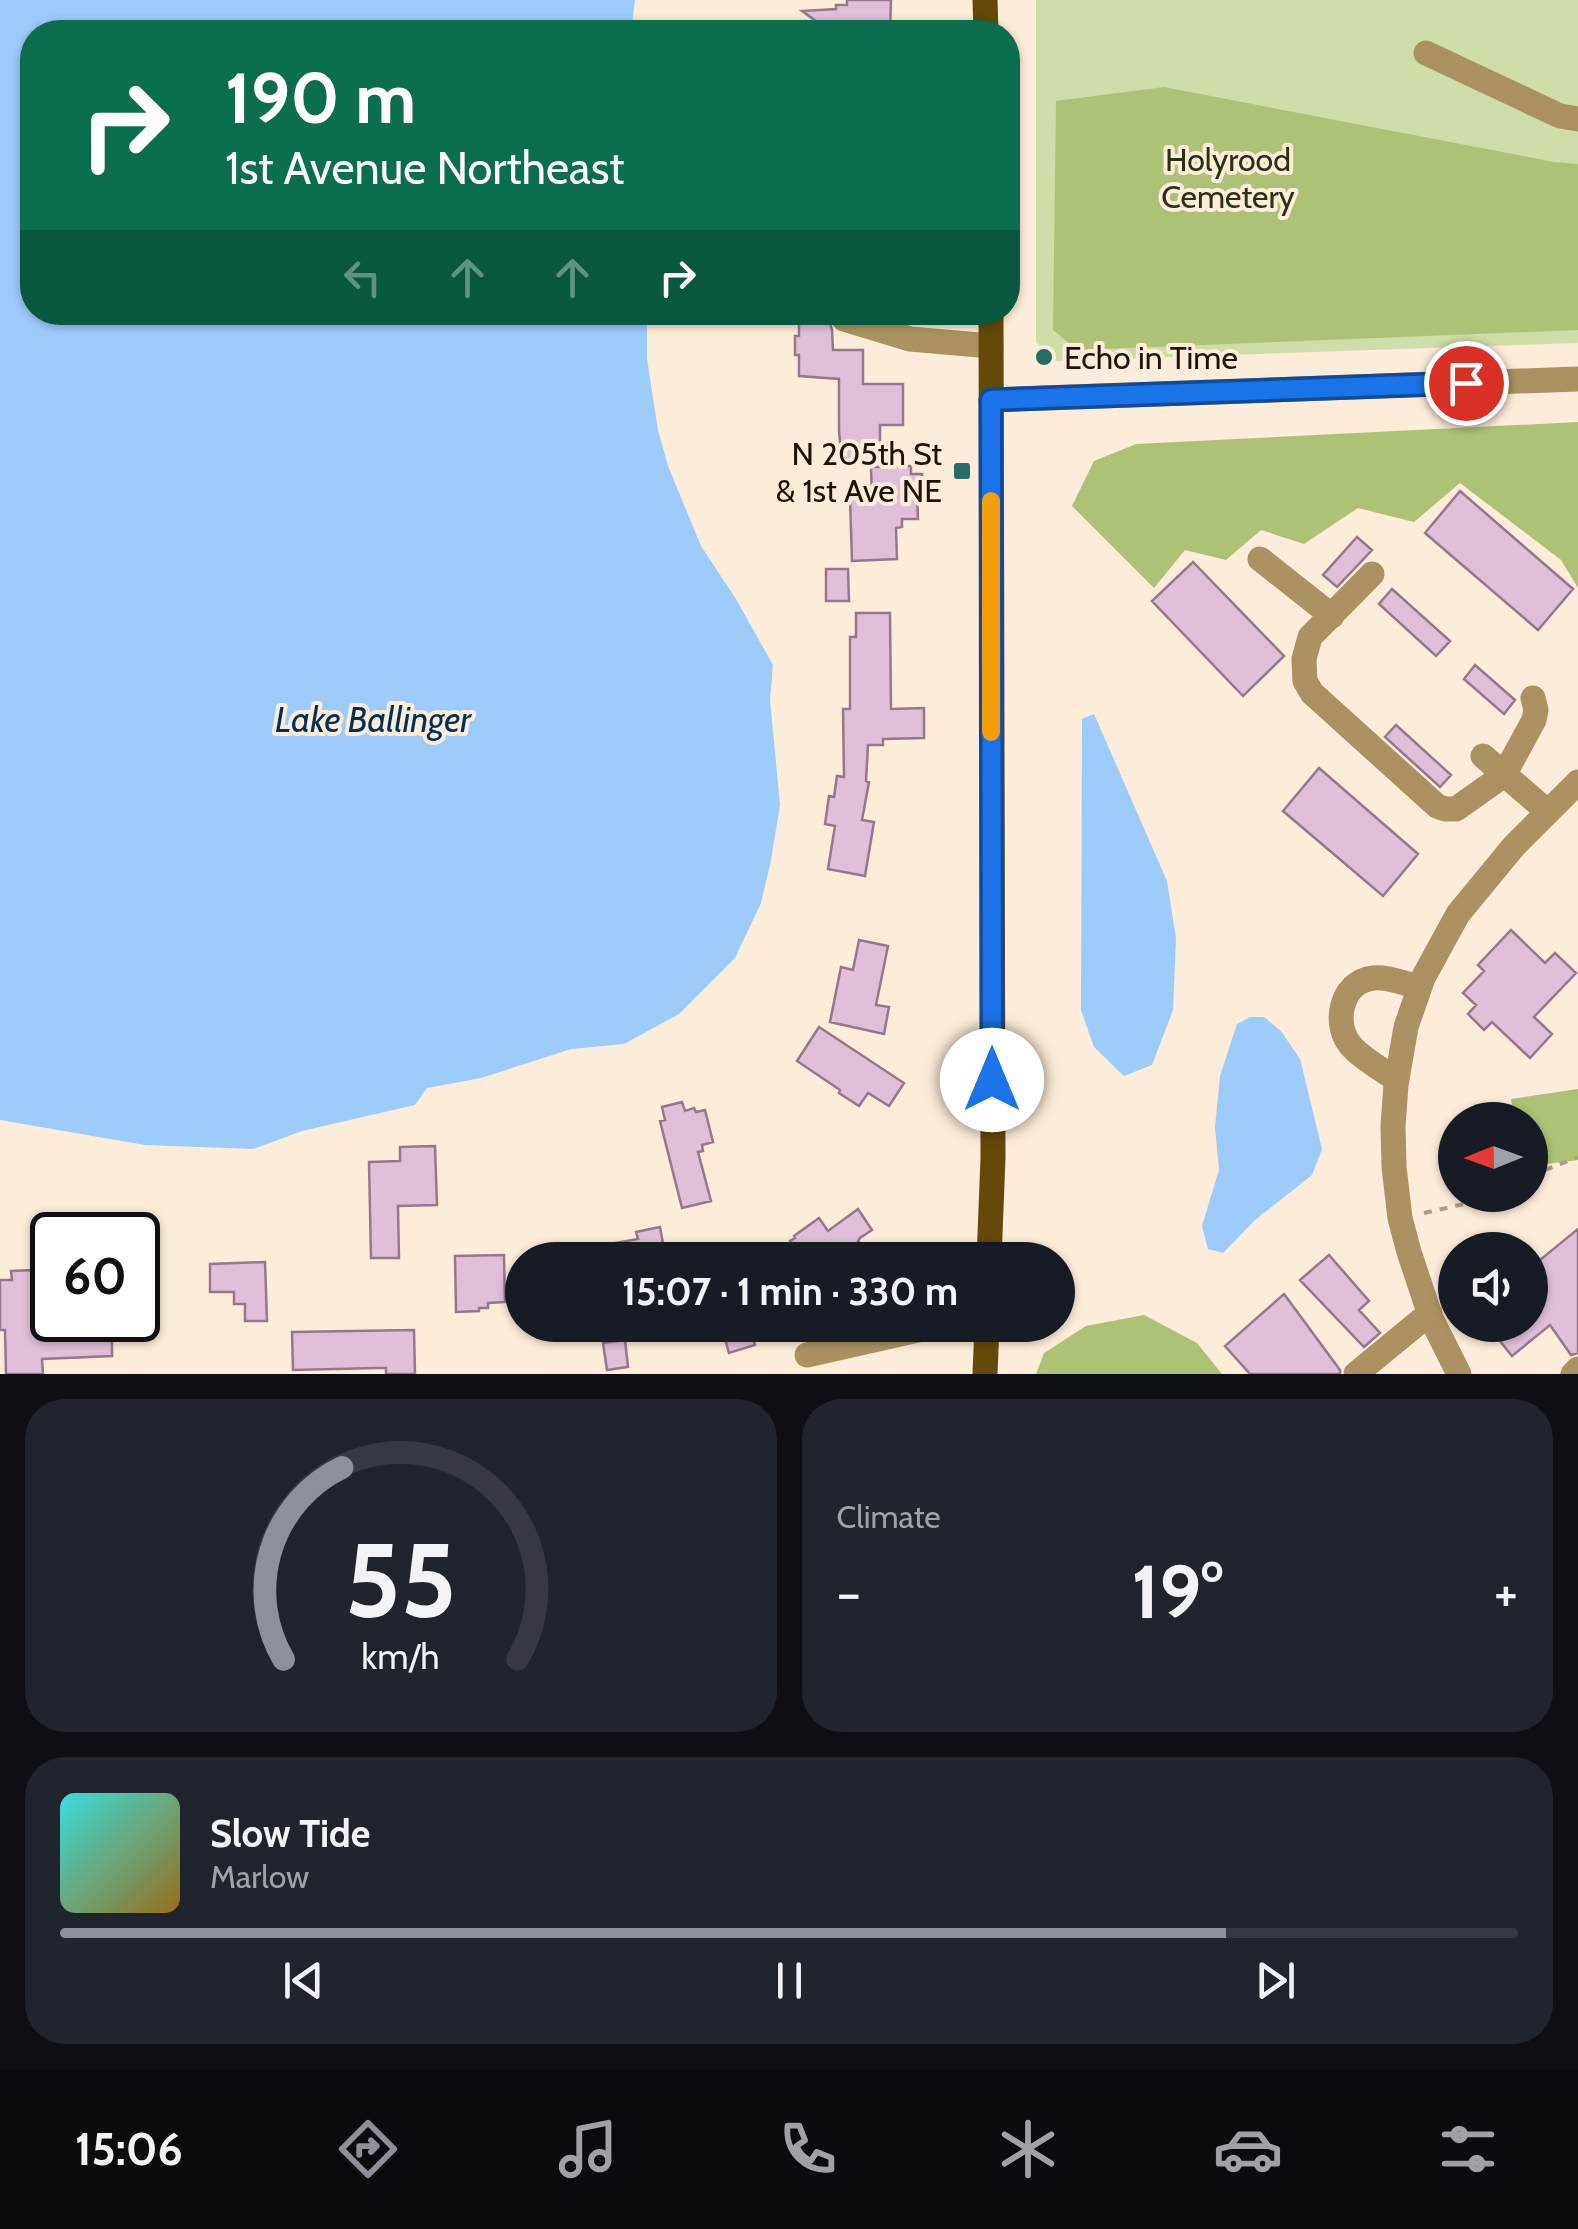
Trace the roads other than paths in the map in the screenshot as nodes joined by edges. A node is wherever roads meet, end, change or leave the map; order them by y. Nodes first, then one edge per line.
1 (1426, 53) dead end
2 (1578, 119) edge
3 (864, 325) edge
4 (991, 325) edge
5 (991, 346) junction
6 (1578, 379) edge
7 (991, 400) junction
8 (1260, 560) dead end
9 (1372, 574) dead end
10 (1332, 616) junction
11 (1532, 698) dead end
12 (1483, 756) dead end
13 (1504, 775) junction
14 (1578, 782) edge
15 (1548, 812) junction
16 (1419, 988) junction
17 (1397, 1080) junction
18 (990, 1242) edge
19 (1430, 1313) junction
20 (862, 1342) edge
21 (986, 1342) edge
22 (807, 1354) dead end
23 (984, 1374) edge
24 (1356, 1374) edge
25 (1459, 1374) edge

1 - 2 street
3 - 5 street
4 - 5 main road
5 - 7 main road
6 - 7 street
7 - 18 main road
8 - 10 street
9 - 10 street
10 - 13 street
11 - 13 street
12 - 13 street
13 - 15 street
14 - 15 street
15 - 16 street
16 - 17 street
16 - 17 street
17 - 19 street
19 - 24 street
19 - 25 street
20 - 22 street
21 - 23 main road

